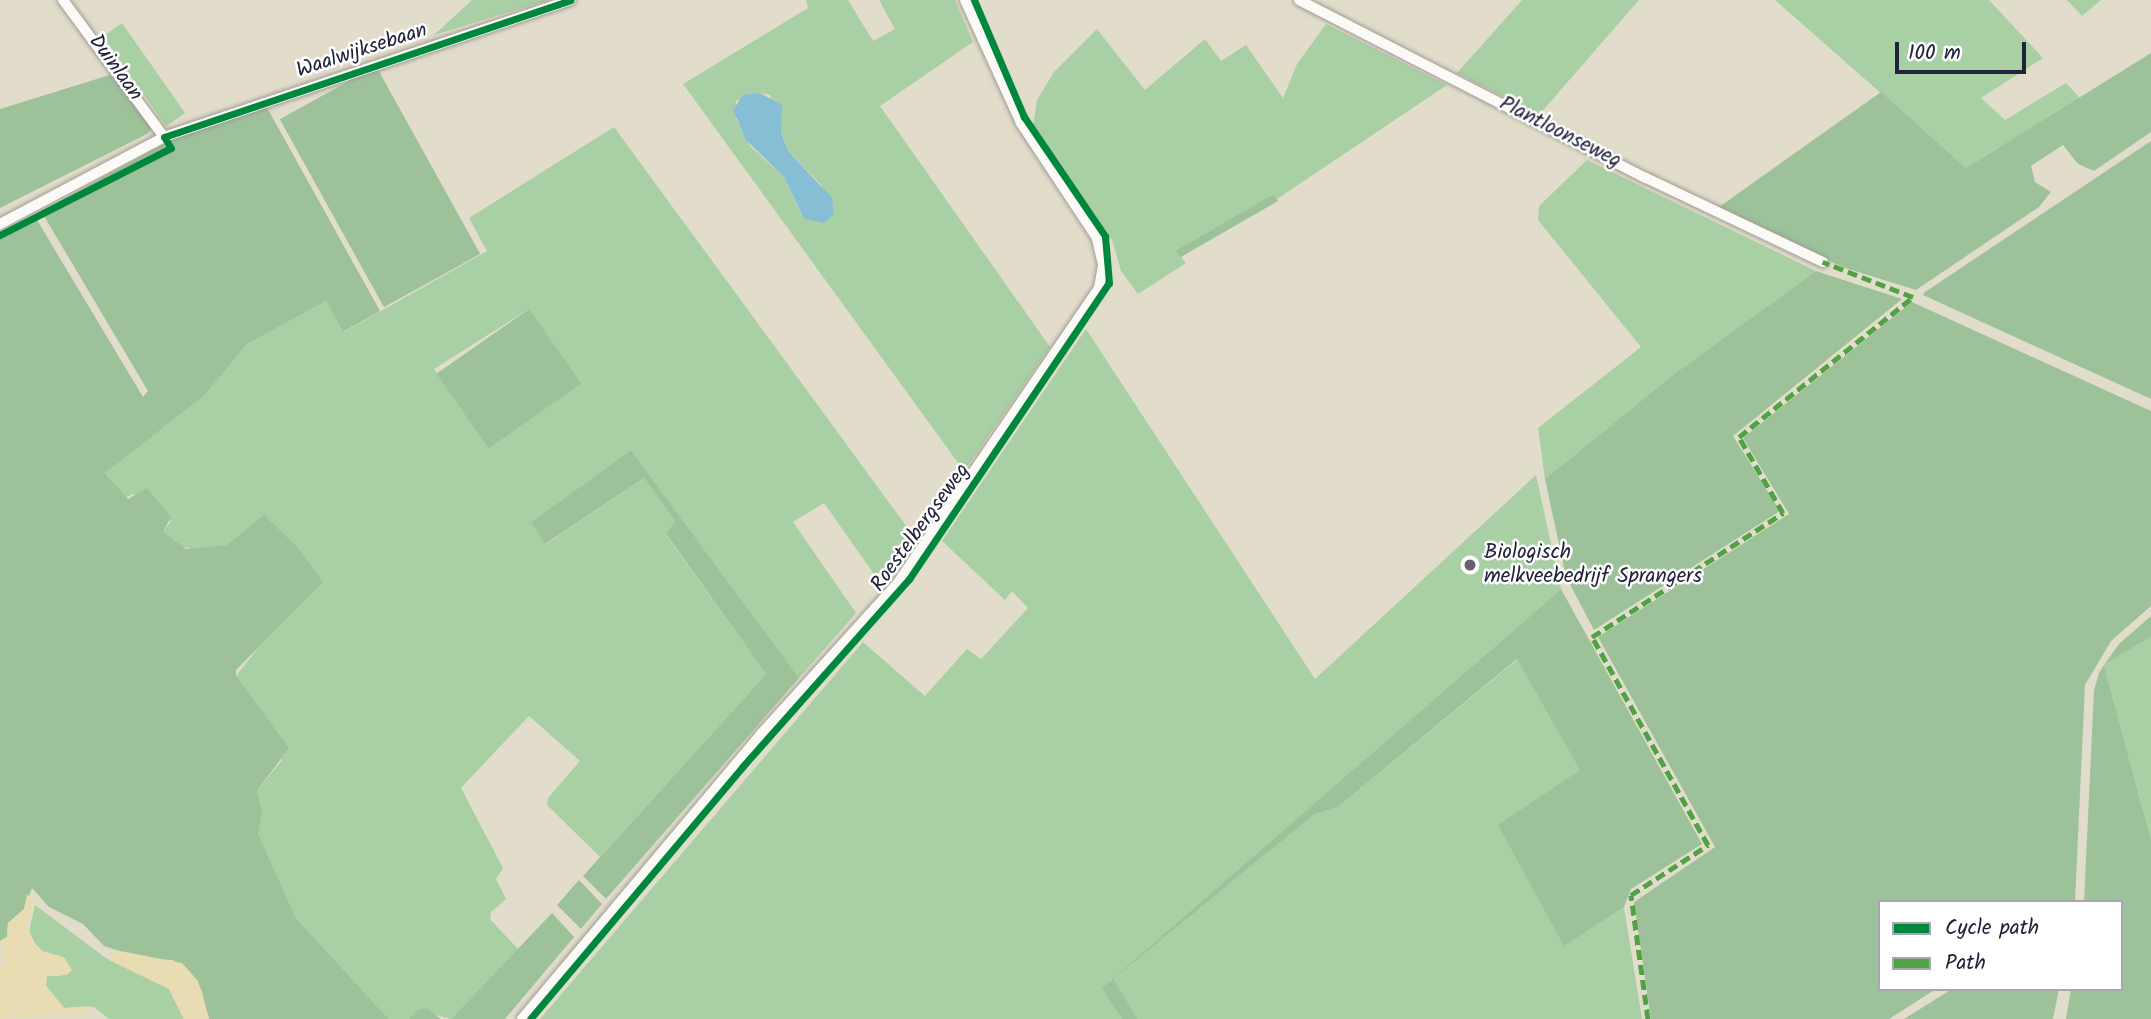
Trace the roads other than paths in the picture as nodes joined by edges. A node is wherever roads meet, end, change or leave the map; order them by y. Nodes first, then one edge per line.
1 (63, 0) edge
2 (571, 0) edge
3 (965, 0) edge
4 (1299, 0) edge
5 (164, 137) junction
6 (0, 224) edge
7 (1823, 262) dead end
8 (522, 1019) edge

1 - 5 street, Duinlaan
2 - 5 street, Waalwijksebaan
3 - 8 street, Roestelbergseweg
4 - 7 street, Plantloonseweg
5 - 6 street, Waalwijksebaan

